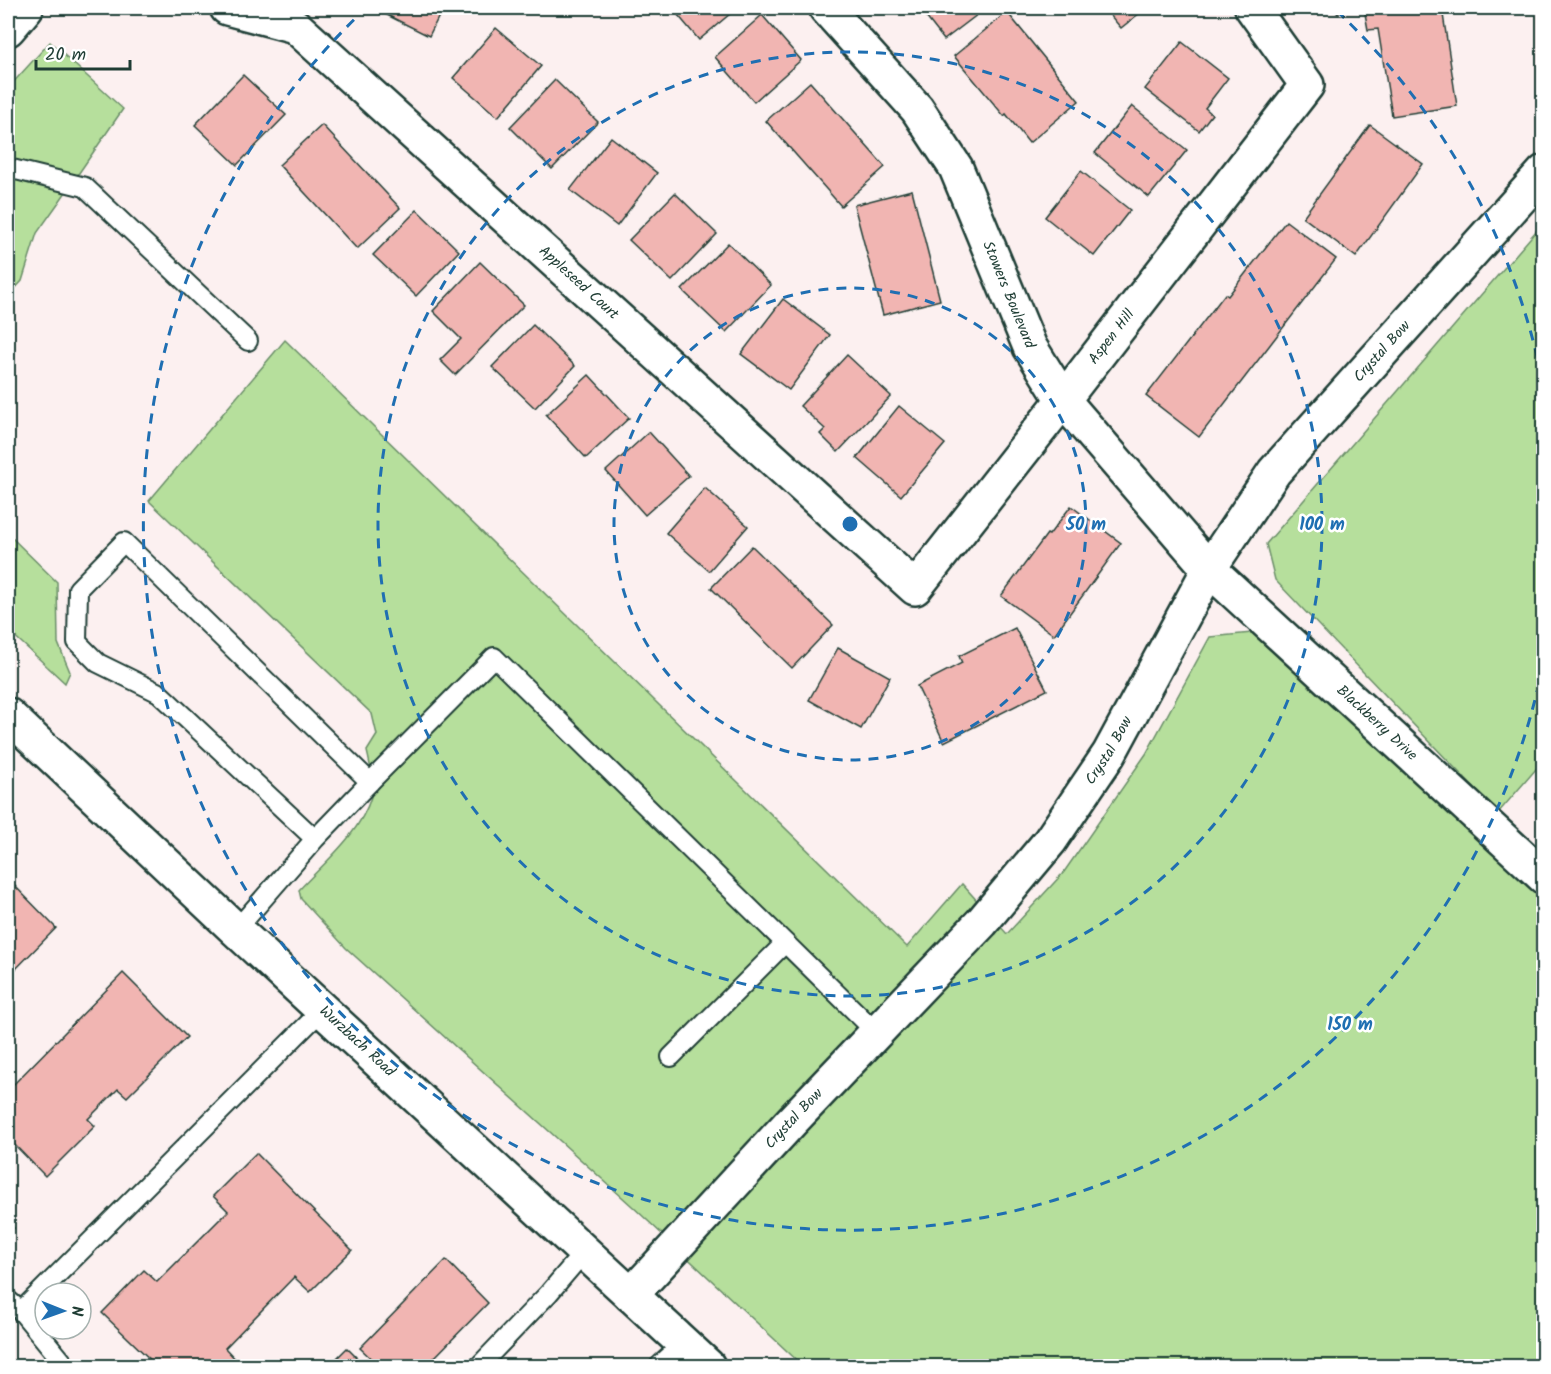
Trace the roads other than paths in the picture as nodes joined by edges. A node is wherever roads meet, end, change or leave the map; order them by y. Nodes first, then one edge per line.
1 (26, 8) edge
2 (227, 8) edge
3 (826, 8) edge
4 (1252, 8) edge
5 (300, 17) edge
6 (8, 29) edge
7 (8, 168) edge
8 (1544, 172) edge
9 (248, 341) dead end
10 (1063, 400) junction
11 (1209, 569) junction
12 (915, 588) joint
13 (8, 715) edge
14 (370, 782) junction
15 (315, 839) junction
16 (1544, 877) edge
17 (236, 930) junction
18 (785, 943) junction
19 (323, 1009) junction
20 (877, 1033) junction
21 (671, 1057) dead end
22 (584, 1252) junction
23 (631, 1295) junction
24 (14, 1305) edge
25 (683, 1344) junction
26 (66, 1366) edge
27 (479, 1366) edge
28 (659, 1366) edge
29 (708, 1366) edge

1 - 6 street
2 - 5 street, Appleseed Court
3 - 10 street, Stowers Boulevard
4 - 10 street, Aspen Hill
5 - 12 street, Appleseed Court
7 - 9 lane
8 - 11 street, Crystal Bow
10 - 11 street, Stowers Boulevard
10 - 12 street, Aspen Hill
11 - 16 street, Blackberry Drive
11 - 20 street, Crystal Bow
13 - 17 street, Wurzbach Road
14 - 15 lane
14 - 15 lane
14 - 18 lane
15 - 17 lane
17 - 19 street, Wurzbach Road
18 - 20 lane
18 - 21 lane
19 - 22 street, Wurzbach Road
19 - 24 lane
20 - 23 street, Crystal Bow
22 - 23 street, Wurzbach Road
22 - 27 lane
23 - 25 street, Wurzbach Road
24 - 26 lane
25 - 28 lane
25 - 29 street, Wurzbach Road

